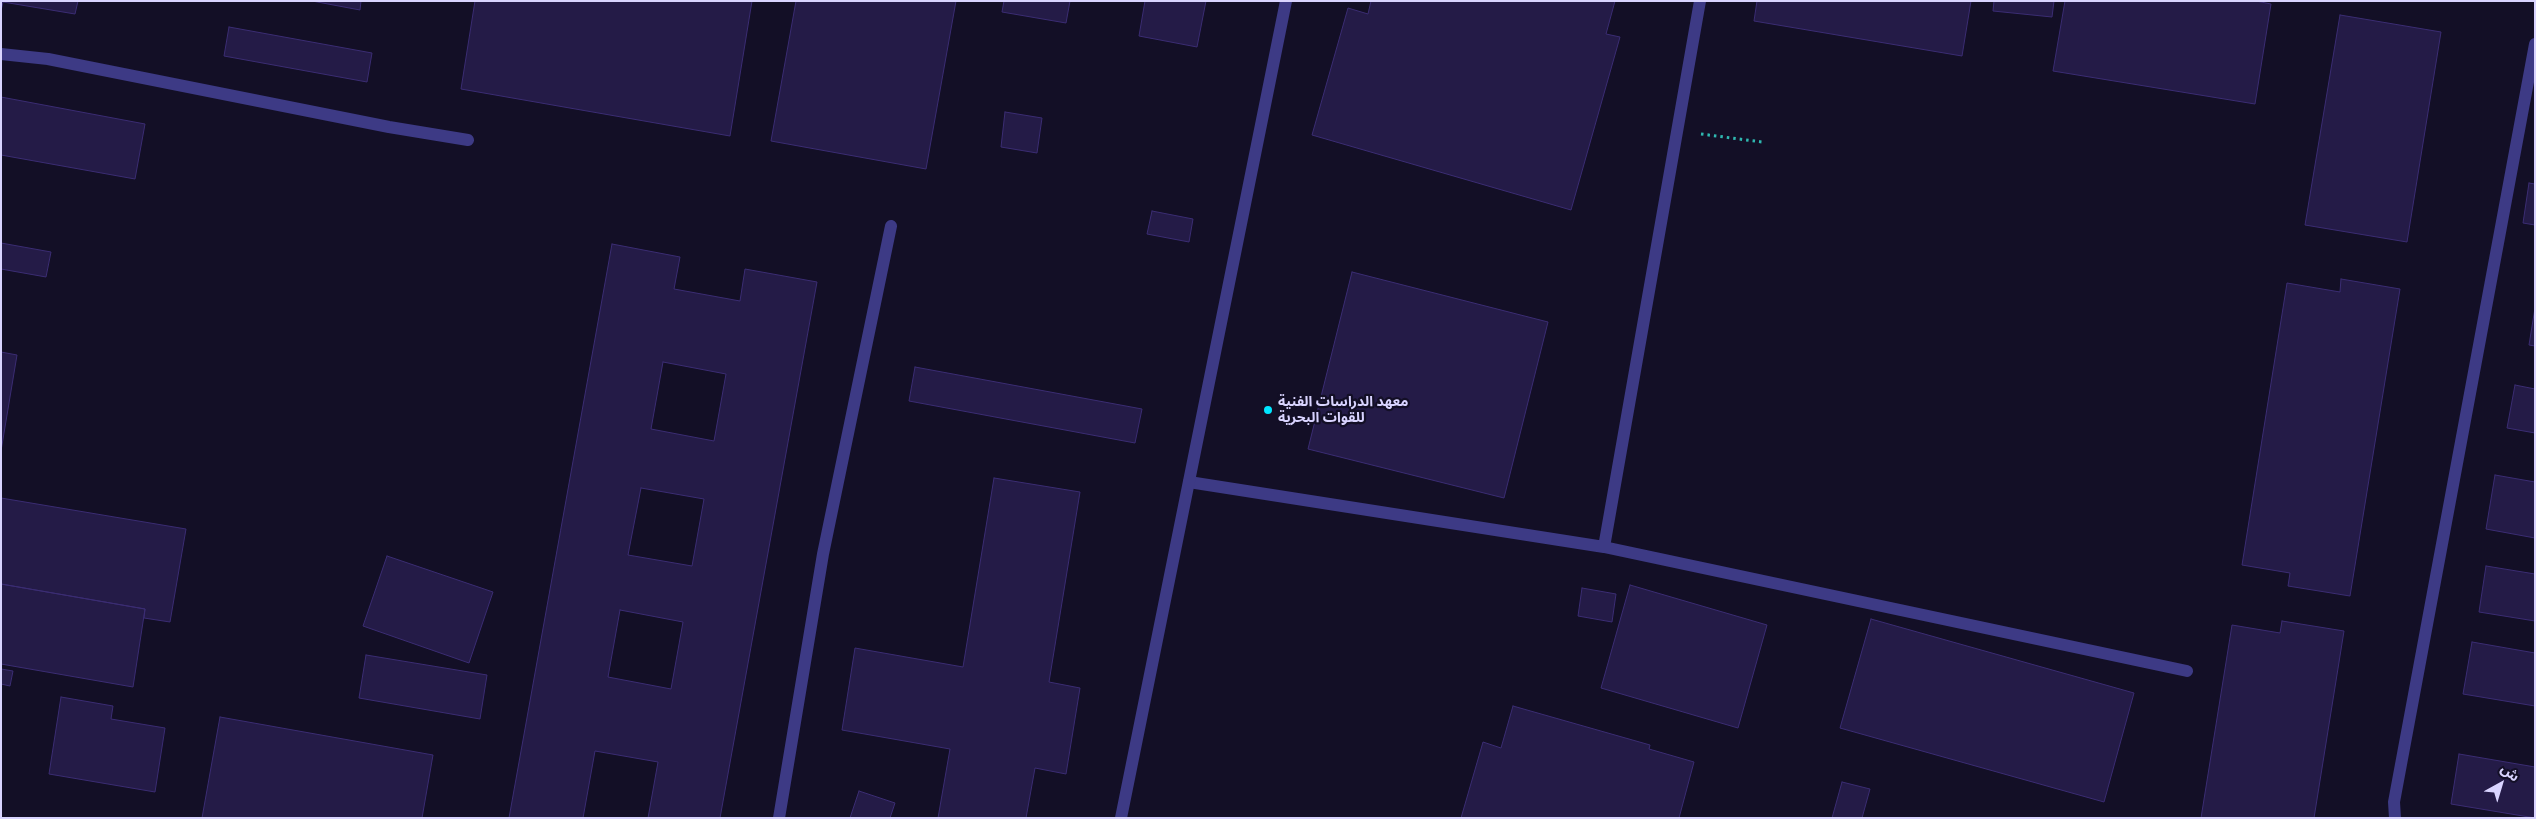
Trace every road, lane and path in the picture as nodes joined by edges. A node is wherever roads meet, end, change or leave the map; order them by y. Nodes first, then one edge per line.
1 (1286, 1) edge
2 (1700, 1) edge
3 (2535, 44) edge
4 (1, 54) edge
5 (1677, 130) junction
6 (468, 140) dead end
7 (1762, 142) dead end
8 (891, 226) dead end
9 (1189, 482) junction
10 (1604, 547) junction
11 (2187, 671) dead end
12 (779, 818) edge
13 (1121, 818) edge
14 (2395, 818) edge

1 - 9 street
2 - 5 street
3 - 14 street
4 - 6 street
5 - 7 path
5 - 10 street
8 - 12 street
9 - 10 street
9 - 13 street
10 - 11 street

